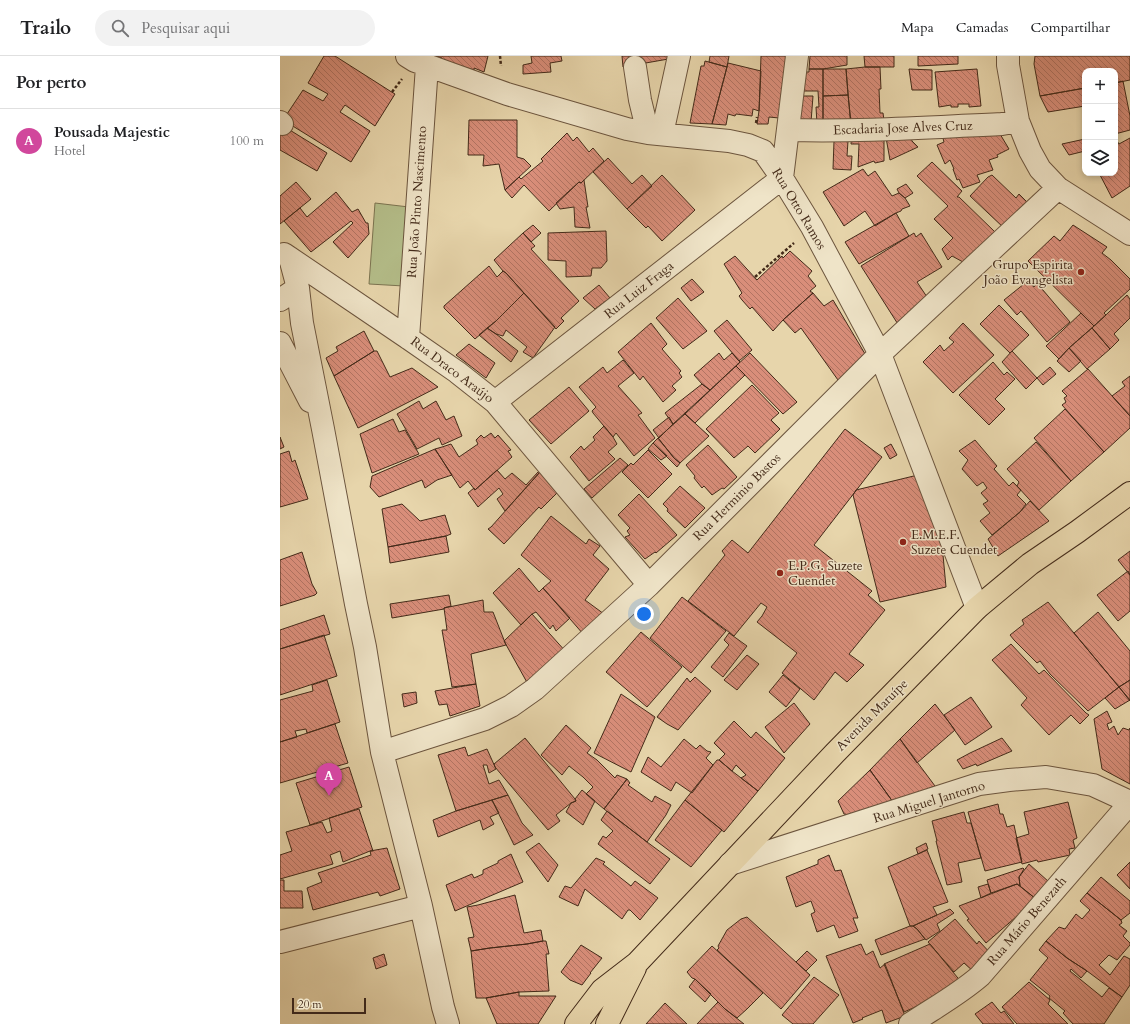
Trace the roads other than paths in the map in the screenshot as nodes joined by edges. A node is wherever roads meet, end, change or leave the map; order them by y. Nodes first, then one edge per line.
1 (407, 56) edge
2 (679, 56) edge
3 (797, 56) edge
4 (1008, 56) edge
5 (427, 66) junction
6 (635, 67) dead end
7 (1018, 121) junction
8 (788, 130) junction
9 (655, 134) junction
10 (782, 178) junction
11 (1058, 188) junction
12 (1130, 234) edge
13 (285, 255) edge
14 (298, 288) junction
15 (280, 300) edge
16 (408, 338) junction
17 (280, 343) edge
18 (880, 354) junction
19 (495, 402) junction
20 (324, 429) junction
21 (1130, 493) edge
22 (649, 585) junction
23 (977, 608) junction
24 (382, 752) junction
25 (1130, 802) edge
26 (730, 864) junction
27 (421, 906) junction
28 (280, 942) edge
29 (637, 963) junction
30 (448, 1024) edge
31 (576, 1024) edge
32 (607, 1024) edge
33 (910, 1024) edge

1 - 5 street, Rua Otto Ramos
2 - 9 street
3 - 8 street
4 - 7 street
5 - 9 street, Rua Otto Ramos
5 - 16 street, Rua João Pinto Nascimento
6 - 9 street
7 - 8 street, Escadaria Jose Alves Cruz
7 - 11 street
8 - 10 street
9 - 10 street, Rua Otto Ramos
10 - 18 street, Rua Otto Ramos
10 - 19 street, Rua Luiz Fraga
11 - 12 street
11 - 18 street, Rua Herminio Bastos
13 - 14 street
13 - 16 street, Rua Draco Araújo
14 - 15 street
14 - 20 street
16 - 19 street, Rua Draco Araújo
17 - 20 street
18 - 22 street, Rua Herminio Bastos
18 - 23 street, Rua Otto Ramos
19 - 22 street, Rua Draco Araújo
20 - 24 street
21 - 23 main road, Avenida Maruípe
22 - 24 street, Rua Herminio Bastos
23 - 26 main road, Avenida Maruípe
24 - 27 street
25 - 26 street, Rua Miguel Jantorno
25 - 33 street, Rua Mário Benezath
26 - 29 main road, Avenida Maruípe
27 - 28 street
27 - 30 street
29 - 31 main road, Avenida Maruípe
29 - 32 main road, Avenida Maruípe

